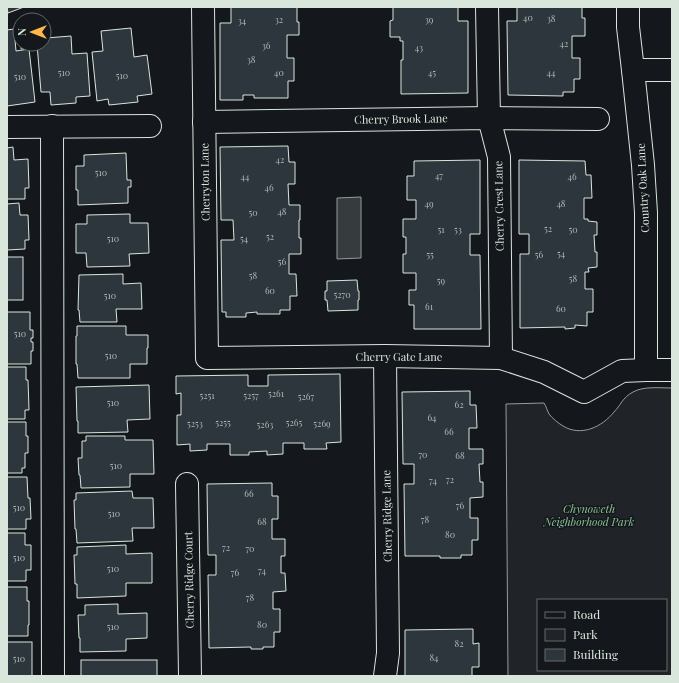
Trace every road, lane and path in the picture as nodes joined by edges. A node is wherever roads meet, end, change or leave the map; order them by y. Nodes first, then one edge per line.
1 (203, 7) edge
2 (487, 7) edge
3 (628, 7) edge
4 (634, 70) junction
5 (672, 70) edge
6 (489, 118) junction
7 (598, 119) dead end
8 (204, 122) junction
9 (52, 126) junction
10 (150, 126) dead end
11 (7, 127) edge
12 (385, 356) junction
13 (207, 358) joint
14 (501, 358) junction
15 (646, 370) junction
16 (672, 370) edge
17 (187, 484) dead end
18 (53, 676) edge
19 (190, 676) edge
20 (385, 676) edge

1 - 8 street, Cherryton Lane
2 - 6 street, Cherry Crest Lane
3 - 4 street, Country Oak Lane
4 - 5 street
4 - 15 street, Country Oak Lane
6 - 7 street, Cherry Brook Lane
6 - 8 street, Cherry Brook Lane
6 - 14 street, Cherry Crest Lane
8 - 13 street, Cherryton Lane
9 - 10 street
9 - 11 street
9 - 18 street
12 - 13 street, Cherry Gate Lane
12 - 14 street, Cherry Gate Lane
12 - 20 street, Cherry Ridge Lane
14 - 15 street, Cherry Gate Lane
15 - 16 street
17 - 19 street, Cherry Ridge Court

